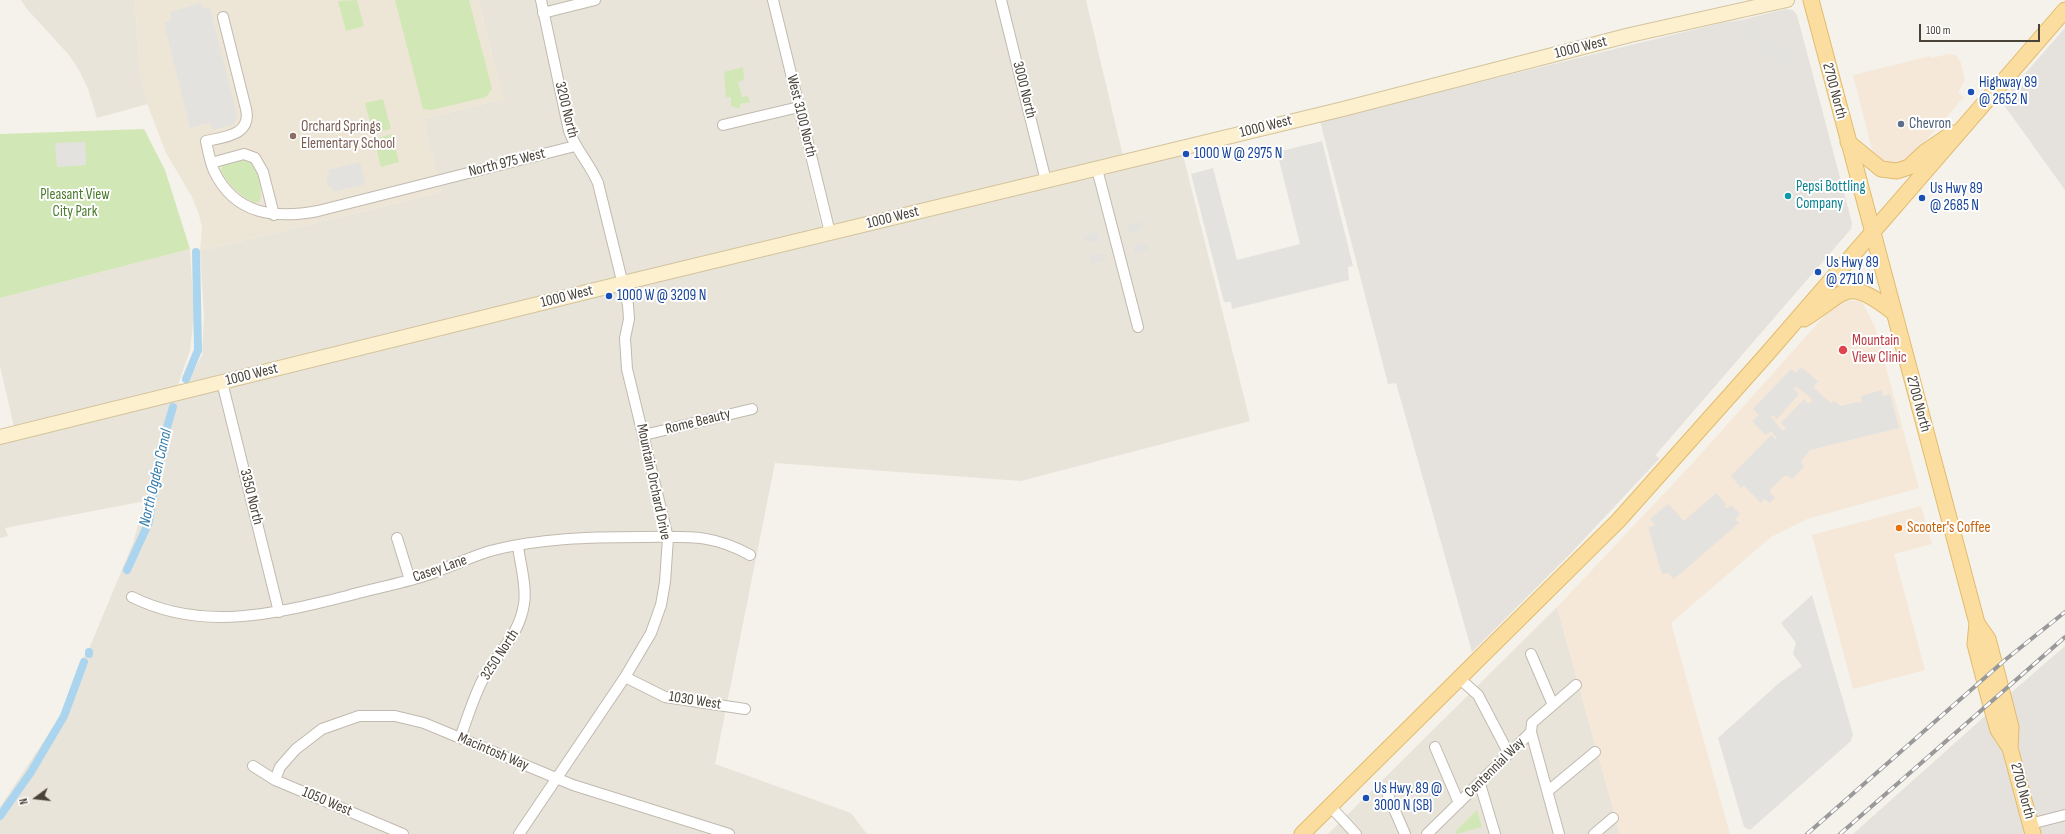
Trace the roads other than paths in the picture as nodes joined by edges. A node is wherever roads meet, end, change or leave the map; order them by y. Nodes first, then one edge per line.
1 (541, 0) edge
2 (595, 0) edge
3 (773, 0) edge
4 (1001, 0) edge
5 (1787, 0) edge
6 (1811, 0) edge
7 (2065, 10) edge
8 (544, 13) junction
9 (223, 17) dead end
10 (799, 107) junction
11 (1969, 123) junction
12 (722, 125) dead end
13 (1848, 142) junction
14 (575, 146) junction
15 (211, 163) junction
16 (1097, 168) junction
17 (1046, 181) junction
18 (274, 215) junction
19 (1872, 232) junction
20 (830, 233) junction
21 (623, 283) junction
22 (1893, 312) junction
23 (1138, 327) dead end
24 (1790, 328) junction
25 (222, 382) junction
26 (752, 408) dead end
27 (644, 435) junction
28 (0, 436) edge
29 (397, 538) dead end
30 (668, 538) junction
31 (518, 546) junction
32 (750, 555) dead end
33 (410, 580) junction
34 (132, 597) dead end
35 (279, 612) junction
36 (1531, 654) dead end
37 (626, 677) junction
38 (1460, 679) junction
39 (1576, 685) dead end
40 (1553, 705) junction
41 (745, 709) dead end
42 (1531, 732) junction
43 (460, 738) junction
44 (1436, 747) dead end
45 (1595, 752) dead end
46 (1509, 754) junction
47 (253, 766) dead end
48 (556, 778) junction
49 (275, 780) junction
50 (1480, 784) junction
51 (1548, 791) junction
52 (1388, 795) dead end
53 (1459, 803) junction
54 (1330, 806) junction
55 (2065, 815) edge
56 (1613, 818) dead end
57 (2032, 829) edge
58 (403, 834) edge
59 (520, 834) edge
60 (729, 834) edge
61 (1302, 834) edge
62 (1356, 834) edge
63 (1405, 834) edge
64 (1427, 834) edge
65 (1495, 834) edge
66 (1559, 834) edge
67 (1594, 834) edge

1 - 8 street, 3200 North
2 - 8 street
3 - 10 street, West 3100 North
4 - 17 street, 3000 North
5 - 16 street, 1000 West
6 - 13 main road, 2700 North
7 - 11 main road
8 - 14 street, 3200 North
9 - 15 street, North 975 West
10 - 12 street
10 - 20 street, West 3100 North
11 - 13 main road
11 - 19 main road
13 - 19 main road, 2700 North
14 - 18 street, North 975 West
14 - 21 street, 3200 North
15 - 18 street, North 975 West
15 - 18 street
16 - 17 street, 1000 West
16 - 23 street
17 - 20 street, 1000 West
19 - 22 main road, 2700 North
19 - 24 main road
20 - 21 street, 1000 West
21 - 25 street, 1000 West
21 - 27 street, Mountain Orchard Drive
22 - 24 main road
22 - 57 main road, 2700 North
24 - 38 main road
25 - 28 street, 1000 West
25 - 35 street, 3350 North
26 - 27 street, Rome Beauty
27 - 30 street, Mountain Orchard Drive
29 - 33 street
30 - 31 street, Casey Lane
30 - 32 street, Casey Lane
30 - 37 street, Mountain Orchard Drive
31 - 33 street, Casey Lane
31 - 43 street, 3250 North
33 - 35 street, Casey Lane
34 - 35 street, Casey Lane
36 - 40 street
37 - 41 street, 1030 West
37 - 48 street, Mountain Orchard Drive
38 - 46 street
38 - 54 main road
39 - 40 street, Centennial Way
40 - 42 street, Centennial Way
42 - 46 street, Centennial Way
42 - 51 street
43 - 48 street, Macintosh Way
43 - 49 street, Macintosh Way
44 - 53 street
45 - 51 street
46 - 50 street, Centennial Way
47 - 49 street, 1050 West
48 - 59 street, Mountain Orchard Drive
48 - 60 street, Macintosh Way
49 - 58 street, 1050 West
50 - 53 street, Centennial Way
50 - 65 street
51 - 66 street
52 - 63 street
53 - 64 street, Centennial Way
54 - 61 main road
54 - 62 street
55 - 57 street
56 - 67 street

